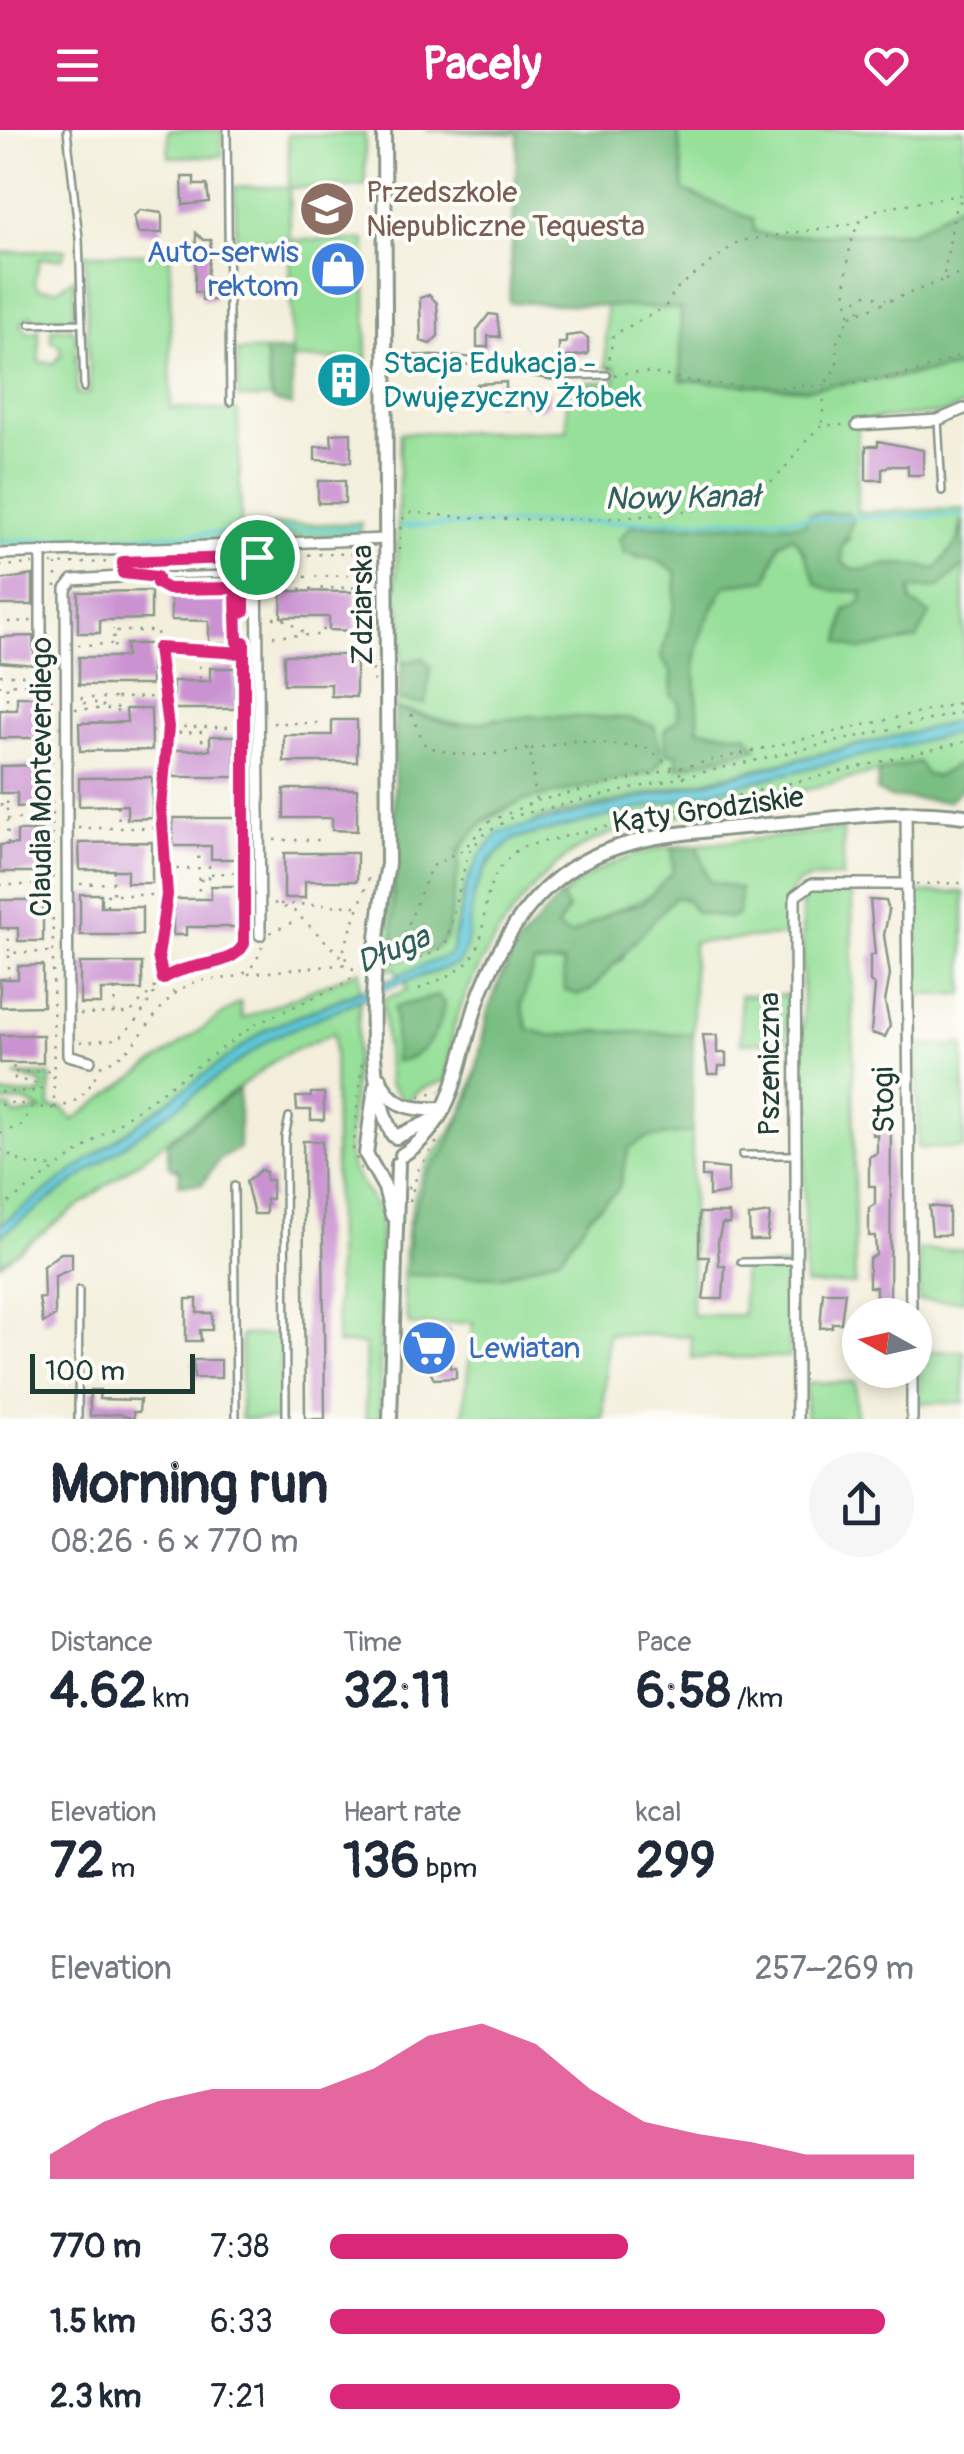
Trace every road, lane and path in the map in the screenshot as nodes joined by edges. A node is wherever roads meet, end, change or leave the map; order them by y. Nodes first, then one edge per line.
1 (67, 130) edge
2 (227, 130) edge
3 (384, 130) edge
4 (964, 194) edge
5 (858, 224) junction
6 (964, 272) edge
7 (943, 280) junction
8 (887, 300) junction
9 (860, 312) junction
10 (850, 317) junction
11 (81, 323) junction
12 (30, 324) dead end
13 (964, 352) edge
14 (386, 358) junction
15 (608, 376) junction
16 (825, 384) junction
17 (84, 388) dead end
18 (230, 402) dead end
19 (964, 409) edge
20 (938, 420) junction
21 (822, 425) junction
22 (858, 425) joint
23 (942, 490) dead end
24 (387, 539) junction
25 (257, 544) junction
26 (371, 548) dead end
27 (123, 549) junction
28 (41, 552) junction
29 (364, 553) dead end
30 (0, 554) edge
31 (372, 554) dead end
32 (261, 557) junction
33 (395, 558) dead end
34 (41, 564) junction
35 (0, 566) edge
36 (123, 567) junction
37 (265, 568) dead end
38 (357, 569) dead end
39 (357, 575) junction
40 (374, 575) dead end
41 (322, 576) junction
42 (157, 577) junction
43 (244, 580) junction
44 (261, 580) junction
45 (332, 588) junction
46 (358, 588) junction
47 (285, 590) junction
48 (374, 604) dead end
49 (244, 611) junction
50 (235, 615) junction
51 (273, 618) dead end
52 (112, 620) dead end
53 (8, 622) dead end
54 (24, 622) dead end
55 (327, 622) dead end
56 (113, 631) junction
57 (368, 632) dead end
58 (308, 635) junction
59 (273, 636) dead end
60 (244, 642) junction
61 (114, 644) junction
62 (72, 645) dead end
63 (158, 648) junction
64 (200, 653) junction
65 (244, 653) junction
66 (40, 655) dead end
67 (116, 657) dead end
68 (0, 675) edge
69 (200, 681) dead end
70 (51, 685) junction
71 (376, 693) dead end
72 (0, 696) edge
73 (7, 696) junction
74 (163, 697) junction
75 (116, 698) junction
76 (964, 702) edge
77 (103, 708) junction
78 (117, 708) junction
79 (71, 709) dead end
80 (7, 710) dead end
81 (964, 712) edge
82 (411, 714) dead end
83 (117, 722) dead end
84 (274, 723) dead end
85 (320, 723) dead end
86 (168, 727) junction
87 (244, 727) junction
88 (203, 730) junction
89 (167, 733) junction
90 (530, 749) junction
91 (201, 750) dead end
92 (672, 770) junction
93 (683, 775) junction
94 (8, 793) dead end
95 (536, 801) junction
96 (0, 805) edge
97 (7, 805) junction
98 (118, 806) dead end
99 (906, 813) junction
100 (964, 816) edge
101 (50, 818) junction
102 (7, 819) junction
103 (72, 828) dead end
104 (119, 828) junction
105 (162, 828) junction
106 (274, 840) dead end
107 (323, 840) dead end
108 (8, 844) dead end
109 (198, 846) dead end
110 (468, 852) junction
111 (450, 856) junction
112 (198, 868) junction
113 (113, 870) dead end
114 (166, 870) junction
115 (245, 872) junction
116 (209, 874) junction
117 (198, 880) junction
118 (113, 883) junction
119 (964, 883) edge
120 (72, 884) dead end
121 (907, 884) junction
122 (51, 885) junction
123 (0, 886) edge
124 (113, 895) junction
125 (167, 895) junction
126 (371, 896) dead end
127 (198, 897) dead end
128 (107, 906) dead end
129 (357, 906) junction
130 (296, 921) dead end
131 (8, 928) dead end
132 (260, 935) dead end
133 (52, 952) junction
134 (9, 953) junction
135 (370, 953) junction
136 (396, 955) junction
137 (350, 966) junction
138 (0, 967) edge
139 (9, 967) junction
140 (246, 972) junction
141 (367, 973) junction
142 (9, 979) dead end
143 (163, 979) junction
144 (115, 990) dead end
145 (174, 994) junction
146 (73, 1014) dead end
147 (114, 1014) junction
148 (72, 1053) junction
149 (362, 1062) dead end
150 (14, 1063) dead end
151 (94, 1064) junction
152 (14, 1072) junction
153 (54, 1072) junction
154 (376, 1074) junction
155 (455, 1084) junction
156 (0, 1092) edge
157 (416, 1102) dead end
158 (0, 1104) edge
159 (54, 1107) junction
160 (32, 1108) junction
161 (441, 1112) junction
162 (289, 1117) dead end
163 (0, 1134) edge
164 (394, 1136) junction
165 (368, 1143) junction
166 (0, 1149) edge
167 (425, 1149) junction
168 (795, 1155) junction
169 (742, 1156) dead end
170 (400, 1160) junction
171 (56, 1167) junction
172 (376, 1168) junction
173 (369, 1182) dead end
174 (234, 1186) dead end
175 (409, 1187) junction
176 (0, 1209) edge
177 (394, 1223) junction
178 (796, 1261) junction
179 (741, 1262) dead end
180 (78, 1290) dead end
181 (911, 1298) edge
182 (912, 1388) edge
183 (392, 1400) junction
184 (78, 1419) edge
185 (236, 1419) edge
186 (286, 1419) edge
187 (390, 1419) edge
188 (398, 1419) edge
189 (797, 1419) edge
190 (912, 1419) edge

1 - 11 lane
2 - 18 lane
3 - 14 street, Zdziarska
4 - 5 path
4 - 7 path
5 - 10 path
5 - 15 path
6 - 7 path
7 - 8 path
8 - 9 path
8 - 9 path
9 - 10 path
10 - 16 path
11 - 12 lane
11 - 17 lane
13 - 16 path
14 - 15 lane
14 - 24 street, Zdziarska
15 - 16 path
16 - 21 path
19 - 20 street
20 - 22 street
20 - 23 lane
21 - 22 path
21 - 33 path
24 - 25 street
24 - 135 street, Zdziarska
25 - 27 street
25 - 32 street
26 - 31 path
27 - 28 street
27 - 36 street
28 - 30 street
28 - 34 street
29 - 32 path
32 - 36 path
32 - 37 path
32 - 44 street
34 - 35 path
34 - 36 path
34 - 66 street
36 - 42 lane
36 - 148 street, Claudia Monteverdiego
38 - 39 path
39 - 41 path
39 - 46 path
40 - 46 path
41 - 45 path
41 - 47 path
42 - 43 lane
42 - 50 path
43 - 44 lane
43 - 49 path
44 - 47 path
44 - 132 street
45 - 46 path
45 - 47 path
46 - 57 path
48 - 71 path
49 - 50 path
49 - 60 path
50 - 60 path
51 - 58 path
52 - 56 path
53 - 54 path
55 - 58 path
56 - 61 path
56 - 63 path
58 - 59 path
60 - 65 path
61 - 62 path
61 - 67 path
63 - 64 path
63 - 74 path
64 - 65 path
64 - 69 path
65 - 87 path
68 - 70 path
70 - 73 path
70 - 101 path
72 - 73 path
73 - 80 path
74 - 75 path
74 - 86 path
75 - 77 path
75 - 78 path
76 - 92 path
77 - 78 path
77 - 79 path
78 - 83 path
81 - 93 path
82 - 90 path
84 - 85 path
86 - 88 path
86 - 89 path
87 - 88 path
87 - 115 path
88 - 89 path
88 - 91 path
89 - 105 path
90 - 92 path
90 - 95 path
92 - 93 path
92 - 95 path
93 - 110 path
94 - 97 path
95 - 111 path
96 - 97 path
97 - 102 path
98 - 104 path
99 - 100 street, Kąty Grodziskie
99 - 121 street
99 - 155 street, Kąty Grodziskie
101 - 102 path
101 - 122 path
102 - 108 path
103 - 104 path
104 - 105 path
105 - 114 path
106 - 107 path
109 - 112 path
110 - 111 path
110 - 136 path
111 - 136 path
112 - 114 path
112 - 116 path
112 - 117 path
113 - 118 path
114 - 125 path
115 - 116 path
115 - 143 path
116 - 117 path
117 - 127 path
118 - 120 path
118 - 124 path
119 - 121 path
121 - 168 street, Pszeniczna
121 - 181 street, Stogi
122 - 123 path
122 - 133 path
124 - 125 path
124 - 128 path
125 - 143 path
126 - 129 path
129 - 137 path
129 - 137 path
130 - 140 path
131 - 134 path
133 - 134 path
133 - 153 path
134 - 139 path
135 - 136 path
135 - 141 street, Zdziarska
135 - 141 path
137 - 140 path
137 - 141 path
137 - 171 path
138 - 139 path
139 - 142 path
140 - 145 path
141 - 154 street, Zdziarska
143 - 145 path
143 - 147 path
143 - 148 path
144 - 147 path
145 - 151 path
146 - 147 path
148 - 151 street
149 - 173 path
150 - 152 path
151 - 159 path
152 - 153 path
152 - 156 path
153 - 159 path
154 - 161 street
154 - 164 street, Zdziarska
154 - 165 street, Zdziarska
155 - 157 path
155 - 161 street, Kąty Grodziskie
158 - 160 path
159 - 160 path
160 - 163 path
161 - 164 street
161 - 167 street, Kąty Grodziskie
162 - 186 lane
164 - 165 street
164 - 170 street
165 - 172 street
166 - 171 path
167 - 170 street, Kąty Grodziskie
167 - 175 street
167 - 175 path
168 - 169 lane
168 - 178 street, Pszeniczna
170 - 172 street
170 - 175 street
171 - 176 path
172 - 177 street
174 - 185 lane
175 - 177 street
177 - 183 street
178 - 179 lane
178 - 189 street, Pszeniczna
180 - 184 lane
182 - 190 street
183 - 187 street
183 - 188 street

